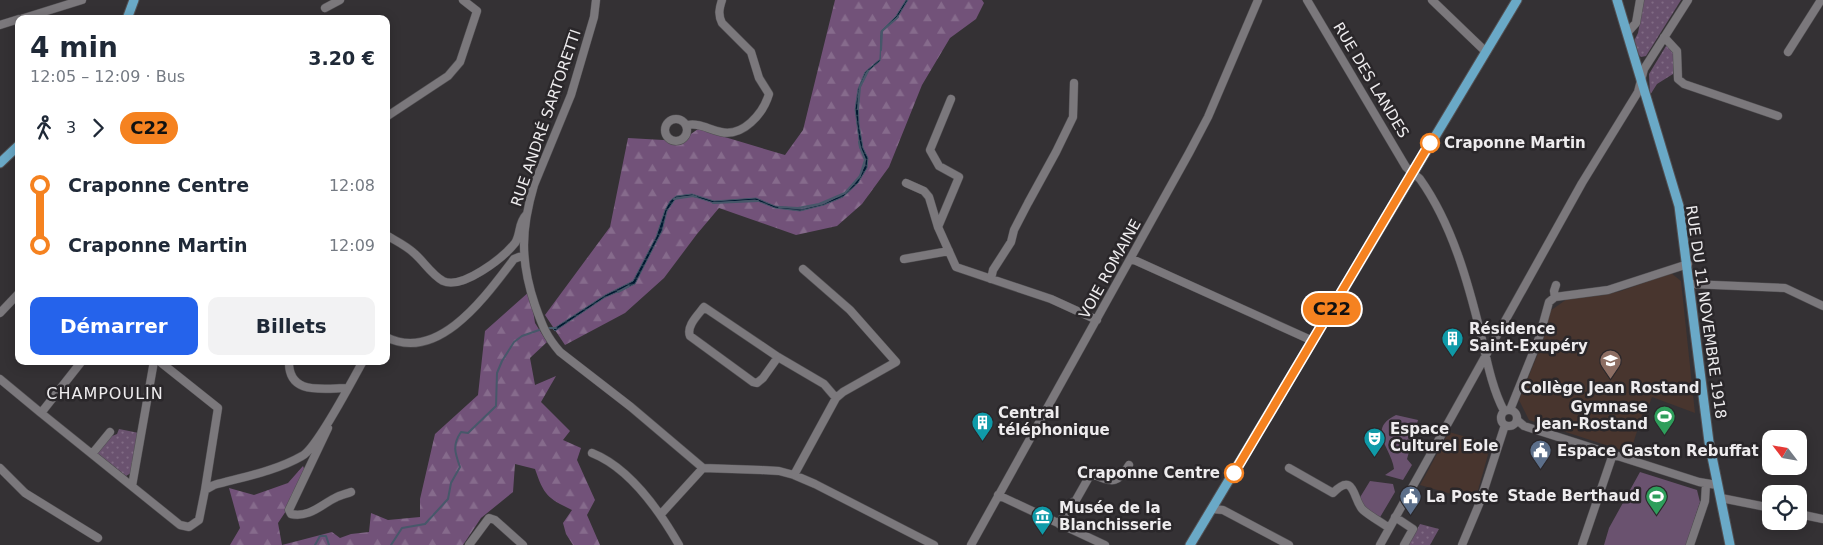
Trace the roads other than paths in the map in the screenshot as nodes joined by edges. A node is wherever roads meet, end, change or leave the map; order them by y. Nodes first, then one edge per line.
1 (82, 0) edge
2 (134, 0) edge
3 (340, 0) edge
4 (462, 0) edge
5 (596, 0) edge
6 (722, 0) edge
7 (1258, 0) edge
8 (1307, 0) edge
9 (1432, 0) edge
10 (1518, 0) edge
11 (1617, 0) edge
12 (1640, 0) edge
13 (1688, 0) edge
14 (1821, 0) edge
15 (324, 8) dead end
16 (33, 15) edge
17 (128, 15) edge
18 (15, 20) edge
19 (0, 25) edge
20 (1627, 33) junction
21 (1664, 37) junction
22 (1486, 52) junction
23 (1788, 52) dead end
24 (1641, 80) junction
25 (1074, 82) dead end
26 (951, 99) dead end
27 (390, 114) edge
28 (1778, 116) dead end
29 (687, 125) dead end
30 (15, 149) edge
31 (0, 163) edge
32 (1412, 173) junction
33 (906, 183) dead end
34 (527, 214) junction
35 (938, 227) junction
36 (390, 238) edge
37 (949, 251) junction
38 (524, 255) junction
39 (904, 259) dead end
40 (1132, 259) junction
41 (1688, 264) junction
42 (803, 269) dead end
43 (991, 278) junction
44 (1690, 284) junction
45 (1556, 285) dead end
46 (15, 297) edge
47 (1555, 297) junction
48 (1823, 306) edge
49 (0, 313) edge
50 (1097, 320) junction
51 (390, 339) edge
52 (1313, 341) junction
53 (1485, 356) junction
54 (778, 357) junction
55 (79, 365) edge
56 (153, 365) edge
57 (164, 365) edge
58 (289, 365) edge
59 (361, 365) edge
60 (0, 379) edge
61 (348, 388) junction
62 (836, 398) junction
63 (336, 408) junction
64 (1507, 411) junction
65 (41, 413) junction
66 (1517, 420) junction
67 (1505, 425) junction
68 (110, 432) dead end
69 (592, 452) dead end
70 (92, 454) junction
71 (1613, 454) junction
72 (1129, 465) dead end
73 (0, 468) edge
74 (703, 468) junction
75 (1289, 468) dead end
76 (794, 475) junction
77 (1706, 484) junction
78 (1717, 485) junction
79 (132, 486) junction
80 (204, 490) junction
81 (351, 492) dead end
82 (998, 495) junction
83 (1219, 497) junction
84 (1721, 498) junction
85 (1762, 506) edge
86 (1212, 509) junction
87 (1224, 510) junction
88 (660, 514) junction
89 (1807, 516) edge
90 (1395, 518) junction
91 (1823, 519) edge
92 (1059, 524) junction
93 (1389, 528) junction
94 (98, 538) dead end
95 (470, 545) edge
96 (524, 545) edge
97 (679, 545) edge
98 (934, 545) edge
99 (971, 545) edge
100 (1105, 545) edge
101 (1190, 545) edge
102 (1290, 545) edge
103 (1380, 545) edge
104 (1404, 545) edge
105 (1462, 545) edge
106 (1582, 545) edge
107 (1690, 545) edge
108 (1730, 545) edge

1 - 16 street
2 - 17 main road
3 - 15 street
4 - 27 street
5 - 34 street, RUE ANDRÉ SARTORETTI
6 - 29 street
7 - 40 street, VOIE ROMAINE
8 - 32 street, RUE DES LANDES
9 - 22 street
10 - 22 main road
11 - 20 main road, RUE DU 11 NOVEMBRE 1918
12 - 20 street
13 - 21 street
14 - 23 street
18 - 19 street
20 - 24 main road, RUE DU 11 NOVEMBRE 1918
21 - 24 street
21 - 28 street
22 - 32 main road
24 - 41 main road, RUE DU 11 NOVEMBRE 1918
24 - 53 street
25 - 43 street
26 - 35 street
30 - 31 main road
32 - 52 main road
32 - 53 street, RUE DES LANDES
33 - 35 street
34 - 36 street
34 - 38 street, RUE ANDRÉ SARTORETTI
35 - 37 street
37 - 39 street
37 - 43 street
38 - 51 street
38 - 74 street, RUE ANDRÉ SARTORETTI
40 - 50 street, VOIE ROMAINE
40 - 52 street
41 - 44 main road, RUE DU 11 NOVEMBRE 1918
41 - 47 street
42 - 62 street
43 - 50 street
44 - 48 street
44 - 78 main road, RUE DU 11 NOVEMBRE 1918
45 - 47 street
46 - 49 street
47 - 64 street
50 - 82 street, VOIE ROMAINE
52 - 83 main road
53 - 64 street, RUE DES LANDES
53 - 90 street
54 - 54 street
54 - 62 street
55 - 65 street
56 - 79 street
57 - 80 street
58 - 61 street
59 - 61 street
60 - 65 street
61 - 63 street
62 - 76 street
63 - 80 street
63 - 81 street
64 - 66 street
64 - 67 street
65 - 70 street
66 - 67 street
66 - 71 street
67 - 105 street
68 - 70 street
69 - 88 street
70 - 79 street
71 - 77 street
71 - 106 street
72 - 92 street
73 - 94 street
74 - 76 street
74 - 88 street
75 - 93 street
76 - 98 street
77 - 78 street
77 - 107 street
78 - 84 main road, RUE DU 11 NOVEMBRE 1918
79 - 80 street
82 - 92 street
82 - 99 street, VOIE ROMAINE
83 - 86 main road
83 - 87 street
84 - 85 street
84 - 108 main road, RUE DU 11 NOVEMBRE 1918
86 - 87 street
86 - 101 main road
87 - 102 street
88 - 97 street
89 - 91 street
90 - 93 street
90 - 104 street
92 - 100 street
93 - 103 street
95 - 96 street

